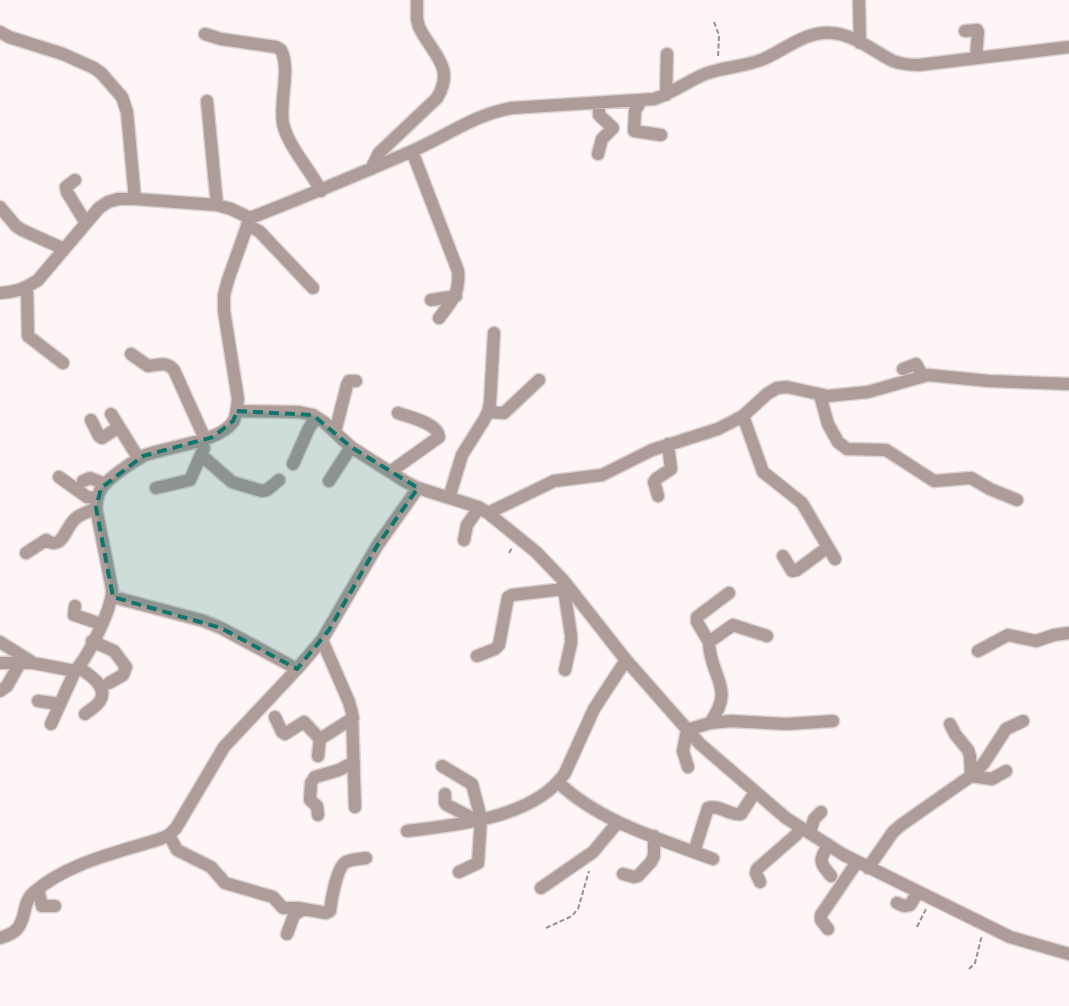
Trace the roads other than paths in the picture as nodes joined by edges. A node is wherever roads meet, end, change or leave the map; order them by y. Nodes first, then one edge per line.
1 (418, 0) edge
2 (859, 0) edge
3 (965, 31) dead end
4 (0, 32) edge
5 (205, 34) dead end
6 (860, 43) junction
7 (1069, 47) edge
8 (667, 54) dead end
9 (976, 58) junction
10 (666, 95) junction
11 (207, 101) dead end
12 (641, 101) junction
13 (600, 103) junction
14 (661, 135) dead end
15 (412, 151) junction
16 (598, 154) dead end
17 (371, 169) junction
18 (75, 180) dead end
19 (322, 191) junction
20 (136, 199) junction
21 (217, 205) junction
22 (0, 207) edge
23 (249, 221) junction
24 (86, 223) junction
25 (64, 249) junction
26 (27, 288) junction
27 (313, 288) dead end
28 (0, 294) edge
29 (456, 296) junction
30 (431, 300) dead end
31 (439, 318) dead end
32 (494, 333) dead end
33 (131, 354) dead end
34 (62, 363) dead end
35 (903, 369) dead end
36 (923, 376) junction
37 (539, 380) dead end
38 (356, 382) dead end
39 (1069, 384) edge
40 (820, 395) junction
41 (237, 411) junction
42 (488, 412) junction
43 (398, 413) dead end
44 (111, 414) dead end
45 (743, 416) junction
46 (316, 417) junction
47 (91, 420) dead end
48 (119, 426) junction
49 (335, 432) junction
50 (206, 438) junction
51 (668, 444) junction
52 (351, 447) junction
53 (201, 455) junction
54 (139, 458) junction
55 (293, 464) dead end
56 (390, 472) junction
57 (60, 477) dead end
58 (279, 480) dead end
59 (329, 480) dead end
60 (83, 481) dead end
61 (105, 484) junction
62 (156, 488) dead end
63 (418, 488) junction
64 (658, 496) dead end
65 (449, 498) junction
66 (1017, 500) dead end
67 (97, 503) junction
68 (483, 510) junction
69 (464, 540) dead end
70 (828, 547) junction
71 (26, 553) dead end
72 (783, 556) dead end
73 (835, 559) dead end
74 (563, 585) junction
75 (730, 593) dead end
76 (113, 597) junction
77 (75, 606) dead end
78 (101, 624) junction
79 (1069, 633) edge
80 (767, 636) dead end
81 (322, 640) junction
82 (92, 641) junction
83 (0, 642) edge
84 (709, 642) junction
85 (978, 651) dead end
86 (477, 656) dead end
87 (626, 660) junction
88 (0, 663) edge
89 (27, 663) junction
90 (77, 669) junction
91 (297, 670) junction
92 (565, 670) dead end
93 (109, 683) dead end
94 (0, 691) edge
95 (38, 701) dead end
96 (60, 704) junction
97 (85, 714) dead end
98 (274, 717) dead end
99 (353, 718) junction
100 (833, 721) dead end
101 (1023, 721) dead end
102 (51, 724) dead end
103 (710, 724) junction
104 (950, 724) dead end
105 (687, 730) junction
106 (320, 738) junction
107 (318, 756) dead end
108 (354, 762) junction
109 (442, 766) dead end
110 (688, 767) dead end
111 (1006, 771) dead end
112 (971, 776) junction
113 (559, 783) junction
114 (755, 792) junction
115 (445, 794) dead end
116 (355, 807) dead end
117 (821, 812) dead end
118 (318, 815) dead end
119 (478, 819) junction
120 (618, 822) junction
121 (407, 831) dead end
122 (805, 831) junction
123 (169, 835) junction
124 (654, 836) junction
125 (828, 845) junction
126 (694, 852) junction
127 (366, 858) dead end
128 (713, 859) dead end
129 (863, 865) junction
130 (459, 872) dead end
131 (623, 874) dead end
132 (831, 876) dead end
133 (760, 882) dead end
134 (541, 888) dead end
135 (38, 889) junction
136 (918, 892) junction
137 (897, 903) dead end
138 (55, 906) dead end
139 (303, 909) junction
140 (828, 929) dead end
141 (287, 934) dead end
142 (0, 938) edge
143 (1069, 954) edge

1 - 17 street
2 - 6 street
3 - 9 street
4 - 20 street
5 - 19 street
6 - 9 street
6 - 10 street
7 - 9 street
8 - 10 street
10 - 12 street
11 - 21 street
12 - 13 street
12 - 14 street
13 - 15 street
13 - 16 street
15 - 17 street
15 - 29 street
17 - 19 street
18 - 24 street
19 - 23 street
20 - 21 street
20 - 24 street
21 - 23 street
22 - 25 street
23 - 27 street
23 - 41 street
24 - 25 street
25 - 26 street
26 - 28 street
26 - 34 street
29 - 30 street
29 - 31 street
32 - 42 street
33 - 50 street
35 - 36 street
36 - 39 street
36 - 40 street
37 - 42 street
38 - 49 street
40 - 45 street
40 - 66 street
41 - 46 street
41 - 50 street
42 - 65 street
43 - 56 street
44 - 48 street
45 - 51 street
45 - 70 street
46 - 49 street
46 - 55 street
47 - 48 street
48 - 54 street
49 - 52 street
50 - 53 street
50 - 54 street
51 - 64 street
51 - 68 street
52 - 56 street
52 - 59 street
53 - 58 street
53 - 62 street
54 - 61 street
56 - 63 street
57 - 67 street
60 - 61 street
61 - 67 street
63 - 65 street
63 - 81 street
65 - 68 street
67 - 71 street
67 - 76 street
68 - 69 street
68 - 74 street
70 - 72 street
70 - 73 street
74 - 86 street
74 - 87 street
74 - 92 street
75 - 84 street
76 - 78 street
76 - 91 street
77 - 78 street
78 - 82 street
79 - 85 street
80 - 84 street
81 - 91 street
81 - 99 street
82 - 90 street
82 - 93 street
83 - 89 street
84 - 103 street
87 - 105 street
87 - 113 street
88 - 89 street
89 - 90 street
89 - 94 street
90 - 96 street
90 - 97 street
91 - 123 street
95 - 96 street
96 - 102 street
98 - 106 street
99 - 106 street
99 - 108 street
100 - 103 street
101 - 112 street
103 - 105 street
104 - 112 street
105 - 110 street
105 - 114 street
106 - 107 street
108 - 116 street
108 - 118 street
109 - 119 street
111 - 112 street
112 - 129 street
113 - 119 street
113 - 120 street
114 - 122 street
114 - 126 street
115 - 119 street
117 - 122 street
119 - 121 street
119 - 130 street
120 - 124 street
120 - 134 street
122 - 125 street
122 - 133 street
123 - 135 street
123 - 139 street
124 - 126 street
124 - 131 street
125 - 129 street
125 - 132 street
126 - 128 street
127 - 139 street
129 - 136 street
129 - 140 street
135 - 138 street
135 - 142 street
136 - 137 street
136 - 143 street
139 - 141 street

